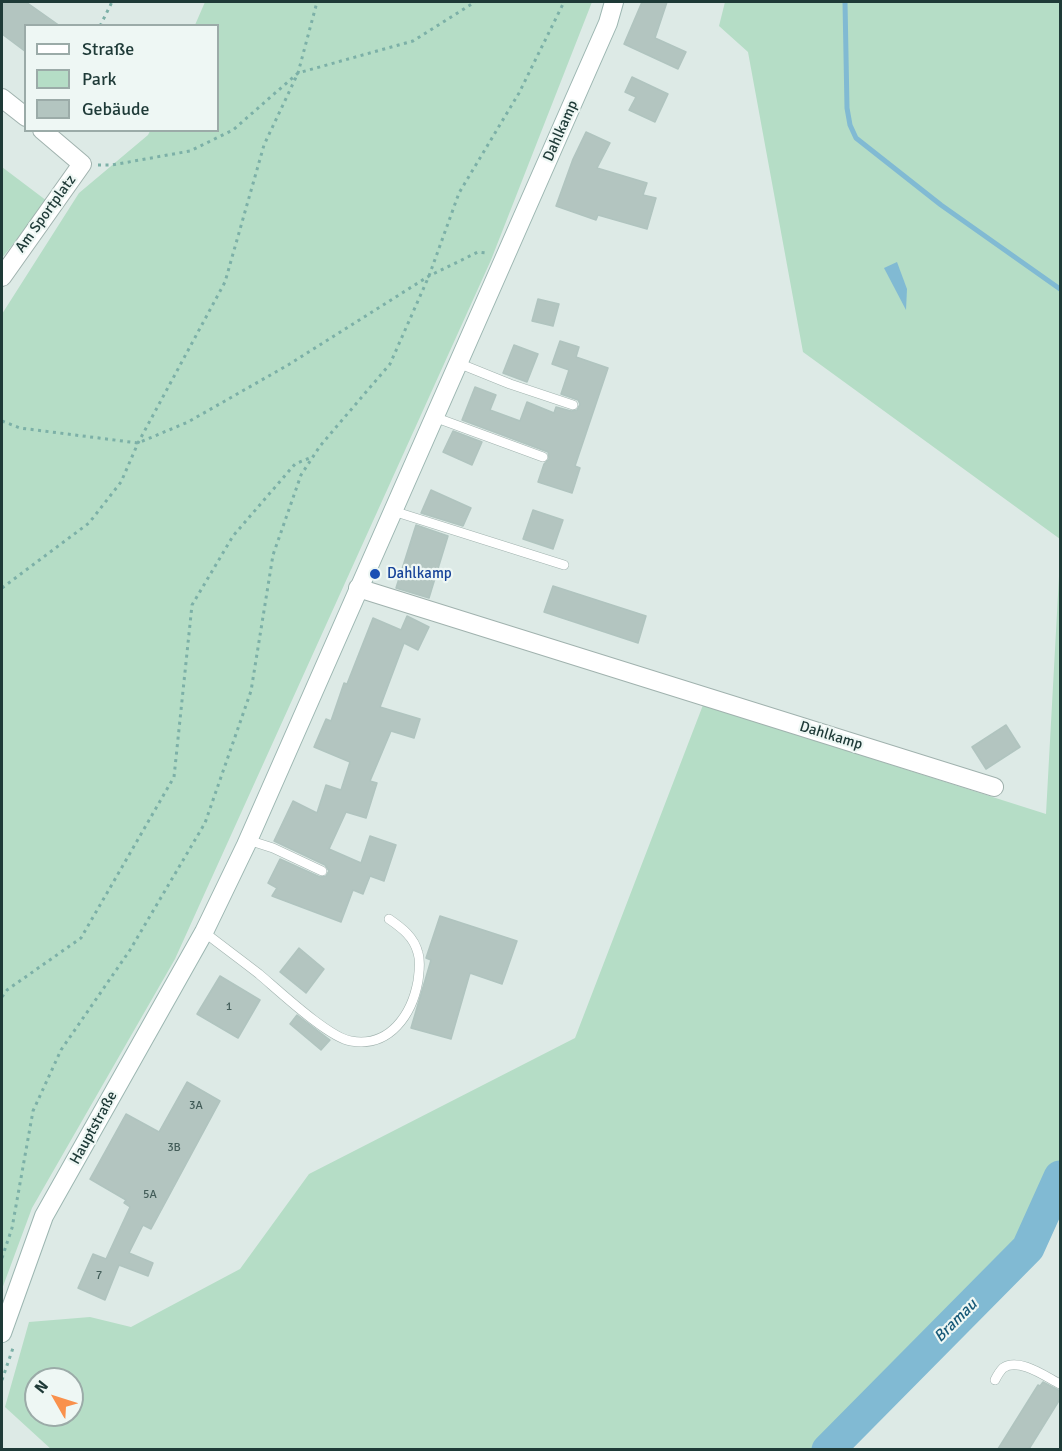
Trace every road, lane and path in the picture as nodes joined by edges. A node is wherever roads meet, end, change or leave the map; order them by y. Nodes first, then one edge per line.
1 (112, 2) edge
2 (317, 2) edge
3 (475, 2) edge
4 (564, 2) edge
5 (614, 2) edge
6 (101, 24) edge
7 (298, 73) junction
8 (2, 98) edge
9 (24, 115) edge
10 (44, 132) edge
11 (82, 165) junction
12 (507, 254) junction
13 (429, 276) junction
14 (2, 277) edge
15 (458, 363) junction
16 (573, 405) dead end
17 (434, 417) junction
18 (2, 421) edge
19 (138, 443) junction
20 (313, 457) junction
21 (543, 457) dead end
22 (393, 511) junction
23 (564, 565) dead end
24 (2, 588) edge
25 (358, 588) junction
26 (994, 787) dead end
27 (248, 840) junction
28 (322, 871) dead end
29 (389, 920) dead end
30 (204, 932) junction
31 (2, 997) edge
32 (2, 1258) edge
33 (2, 1333) edge
34 (995, 1380) dead end
35 (1060, 1384) edge

1 - 6 path
2 - 7 path
3 - 7 path
4 - 13 path
5 - 12 street, Dahlkamp
7 - 11 path
7 - 19 path
8 - 9 street
10 - 11 street, Am Sportplatz
11 - 14 street, Am Sportplatz
12 - 13 path
12 - 15 street, Dahlkamp
13 - 19 path
13 - 20 path
15 - 16 lane
15 - 17 street, Dahlkamp
17 - 21 lane
17 - 22 street, Dahlkamp
18 - 19 path
19 - 24 path
20 - 31 path
20 - 32 path
22 - 23 lane
22 - 25 street, Dahlkamp
25 - 26 street, Dahlkamp
25 - 27 street, Dahlkamp
27 - 28 lane
27 - 30 street, Dahlkamp
29 - 30 lane
30 - 33 street, Hauptstraße
34 - 35 lane

